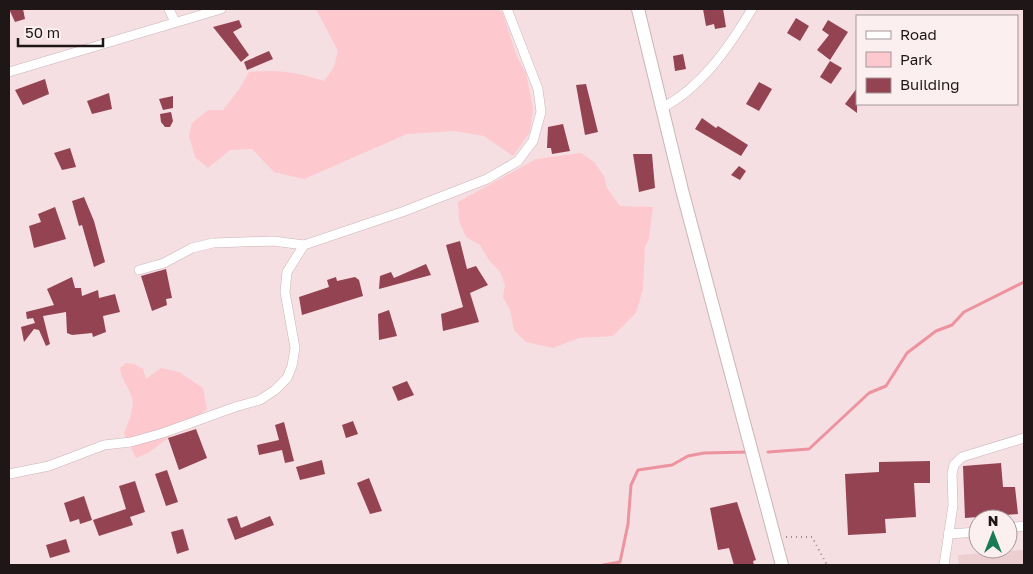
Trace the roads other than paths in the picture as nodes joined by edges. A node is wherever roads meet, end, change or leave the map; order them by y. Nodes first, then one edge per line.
1 (169, 9) edge
2 (221, 9) edge
3 (507, 9) edge
4 (638, 9) edge
5 (752, 9) edge
6 (175, 22) junction
7 (9, 72) edge
8 (662, 108) junction
9 (304, 245) junction
10 (139, 270) dead end
11 (1024, 438) edge
12 (9, 474) edge
13 (968, 533) edge
14 (948, 534) junction
15 (782, 565) edge
16 (944, 565) edge

1 - 6 street
2 - 6 street
3 - 9 street
4 - 8 main road
5 - 8 street
6 - 7 street
8 - 15 main road
9 - 10 street
9 - 12 street
11 - 14 street
13 - 14 street
14 - 16 street

